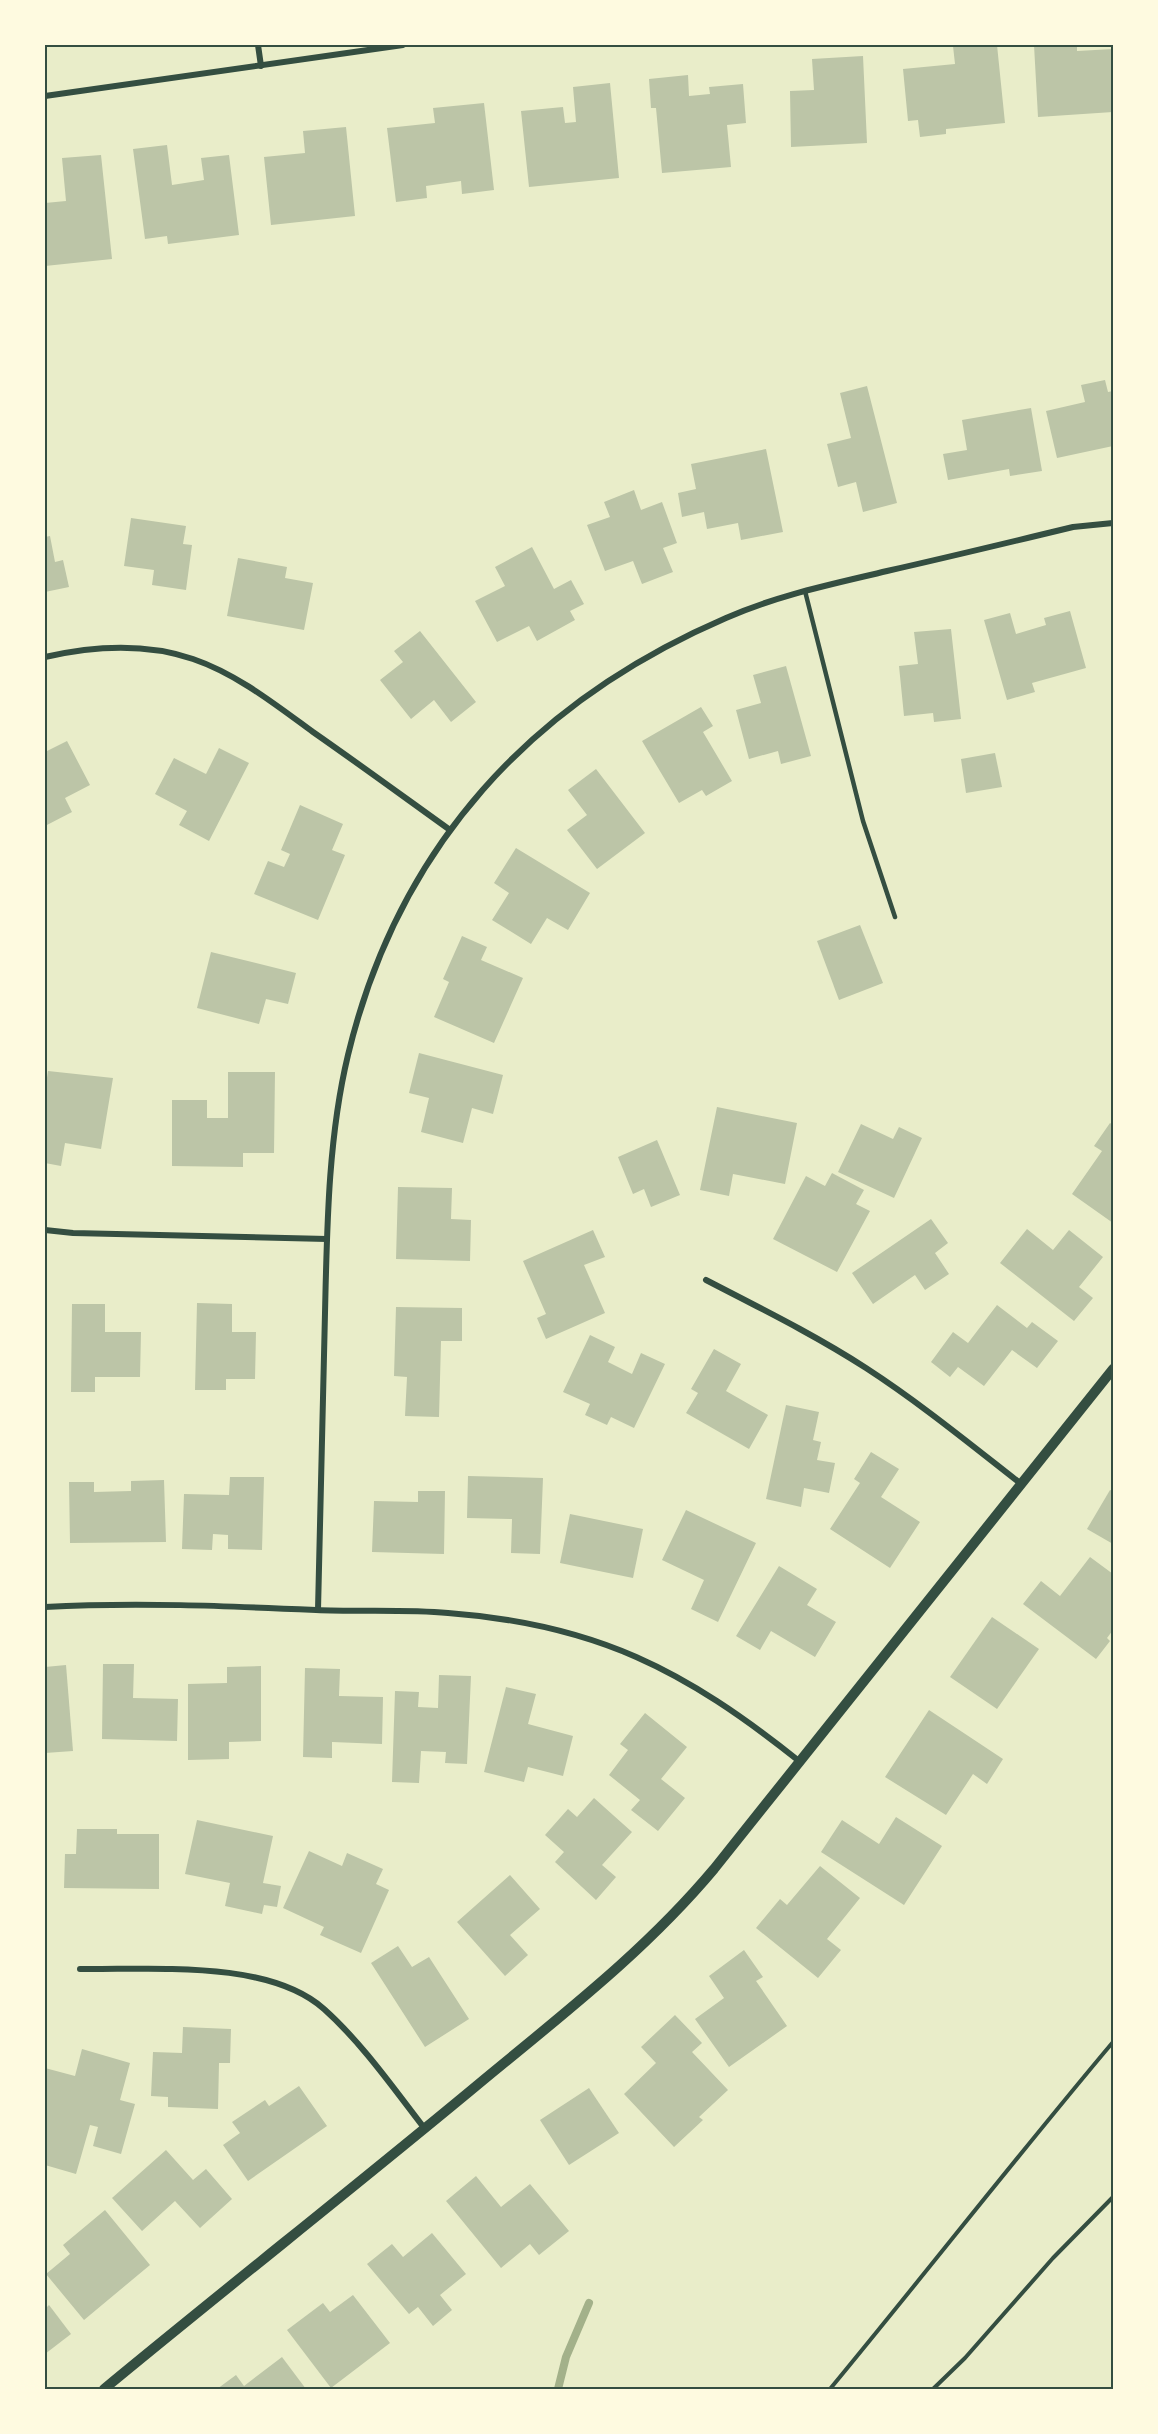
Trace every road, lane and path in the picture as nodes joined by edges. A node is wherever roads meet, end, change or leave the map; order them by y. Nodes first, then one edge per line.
1 (258, 45) edge
2 (403, 45) edge
3 (261, 66) junction
4 (45, 96) edge
5 (1113, 523) edge
6 (805, 591) junction
7 (45, 657) edge
8 (450, 830) junction
9 (895, 917) dead end
10 (45, 1230) edge
11 (327, 1239) junction
12 (706, 1280) dead end
13 (1113, 1369) edge
14 (1020, 1484) junction
15 (45, 1608) edge
16 (318, 1610) junction
17 (799, 1761) junction
18 (80, 1969) dead end
19 (1113, 2042) edge
20 (425, 2129) junction
21 (1113, 2197) edge
22 (104, 2389) edge
23 (830, 2389) edge
24 (933, 2389) edge

1 - 3 street
2 - 3 street
3 - 4 street
5 - 6 street
6 - 8 street
6 - 9 lane
7 - 8 street
8 - 11 street
10 - 11 street
11 - 16 street
12 - 14 street
13 - 14 street
14 - 17 street
15 - 16 street
16 - 17 street
17 - 20 street
18 - 20 street
19 - 23 path
20 - 22 street
21 - 24 path

